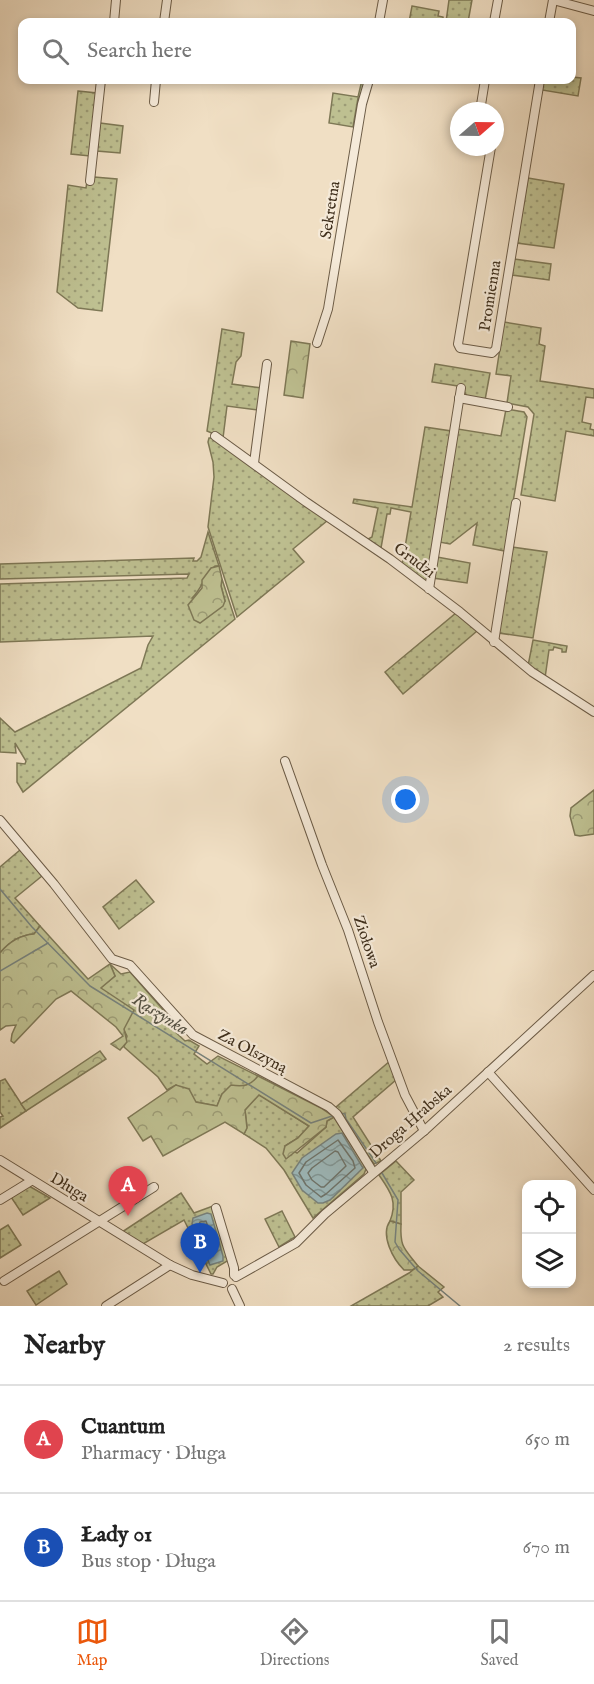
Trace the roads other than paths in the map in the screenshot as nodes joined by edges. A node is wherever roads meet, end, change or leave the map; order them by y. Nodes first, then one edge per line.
1 (116, 0) edge
2 (167, 0) edge
3 (383, 0) edge
4 (498, 0) edge
5 (553, 0) edge
6 (594, 9) edge
7 (114, 18) edge
8 (165, 18) edge
9 (380, 18) edge
10 (495, 18) edge
11 (550, 18) edge
12 (101, 84) edge
13 (156, 84) edge
14 (368, 84) edge
15 (484, 84) edge
16 (539, 84) edge
17 (154, 102) dead end
18 (481, 102) edge
19 (489, 156) edge
20 (90, 181) dead end
21 (317, 343) dead end
22 (267, 364) dead end
23 (461, 388) dead end
24 (459, 398) junction
25 (507, 407) dead end
26 (215, 436) dead end
27 (254, 463) junction
28 (516, 503) dead end
29 (429, 589) junction
30 (494, 642) junction
31 (594, 712) edge
32 (285, 761) dead end
33 (0, 820) edge
34 (594, 975) edge
35 (488, 1072) junction
36 (424, 1131) junction
37 (0, 1161) edge
38 (373, 1172) junction
39 (30, 1181) junction
40 (154, 1186) dead end
41 (594, 1190) edge
42 (0, 1200) edge
43 (216, 1208) dead end
44 (98, 1222) junction
45 (170, 1265) junction
46 (235, 1276) junction
47 (4, 1281) dead end
48 (223, 1283) junction
49 (232, 1289) junction
50 (106, 1306) edge
51 (240, 1306) edge

1 - 7 street
2 - 8 street
3 - 9 street
4 - 10 street
5 - 6 street
5 - 11 street
12 - 20 street
13 - 17 street
14 - 21 street, Sekretna
15 - 18 street
16 - 19 street, Promienna
22 - 27 street
23 - 24 street
24 - 25 street
24 - 29 street
26 - 27 street, Grudzi
27 - 29 street, Grudzi
28 - 30 street
29 - 30 street, Grudzi
30 - 31 street, Grudzi
32 - 36 street, Ziołowa
33 - 38 street, Za Olszyną
34 - 35 street, Droga Hrabska
35 - 36 street, Droga Hrabska
35 - 41 street
36 - 38 street, Droga Hrabska
37 - 39 street, Długa
38 - 46 street, Droga Hrabska
39 - 42 street
39 - 44 street, Długa
40 - 44 street
43 - 46 street
44 - 45 street, Długa
44 - 47 street
45 - 48 street, Długa
45 - 50 street
46 - 48 street
46 - 49 street
48 - 49 street
49 - 51 street

